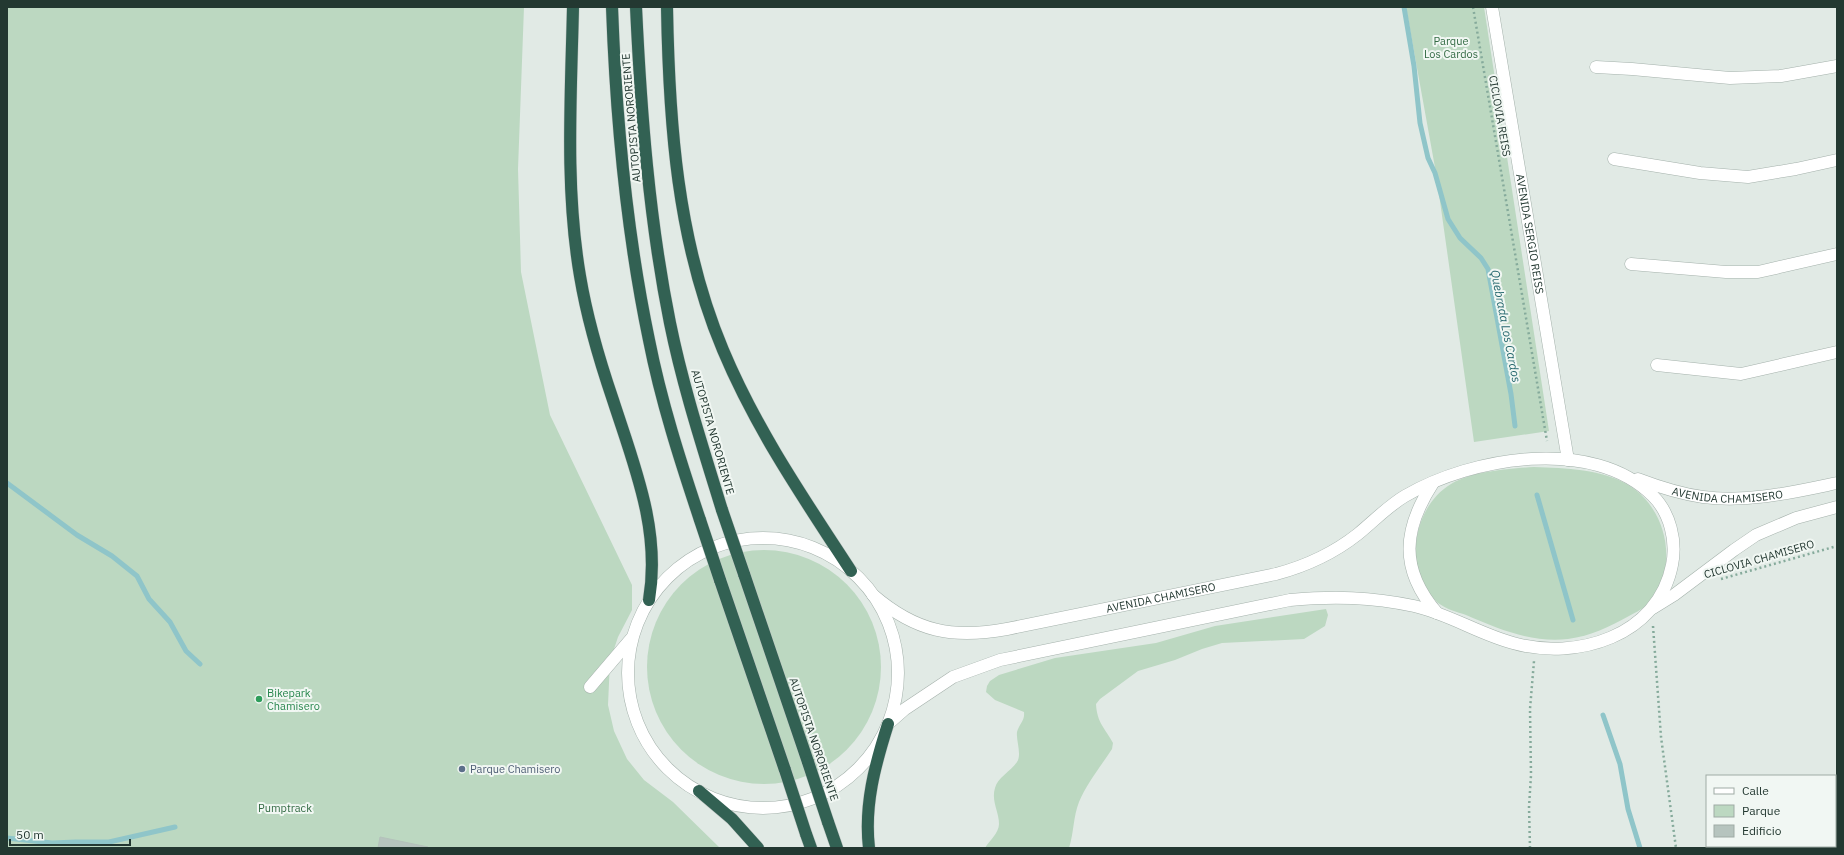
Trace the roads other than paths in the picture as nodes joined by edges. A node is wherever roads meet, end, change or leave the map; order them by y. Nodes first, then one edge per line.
1 (573, 7) edge
2 (612, 7) edge
3 (636, 7) edge
4 (667, 7) edge
5 (1492, 7) edge
6 (1837, 66) edge
7 (1596, 67) dead end
8 (1614, 159) dead end
9 (1837, 160) edge
10 (1837, 254) edge
11 (1631, 264) dead end
12 (1837, 352) edge
13 (1657, 365) dead end
14 (1568, 460) junction
15 (1620, 473) junction
16 (1433, 483) junction
17 (1837, 483) edge
18 (1837, 507) edge
19 (851, 570) junction
20 (873, 595) junction
21 (649, 600) junction
22 (1652, 608) junction
23 (1437, 613) junction
24 (632, 636) junction
25 (590, 687) dead end
26 (888, 724) junction
27 (699, 791) junction
28 (758, 848) edge
29 (811, 848) edge
30 (837, 848) edge
31 (869, 848) edge

1 - 21 highway
2 - 29 highway, AUTOPISTA NORORIENTE, bridge
3 - 30 highway, AUTOPISTA NORORIENTE, bridge
4 - 19 highway
5 - 14 street, AVENIDA SERGIO REISS
6 - 7 street
8 - 9 street
10 - 11 street
12 - 13 street
14 - 15 street, AVENIDA CHAMISERO
14 - 16 street, AVENIDA CHAMISERO
15 - 17 street, AVENIDA CHAMISERO
15 - 22 street, AVENIDA CHAMISERO
16 - 20 street, AVENIDA CHAMISERO
16 - 23 street, AVENIDA CHAMISERO
18 - 22 street, AVENIDA CHAMISERO
19 - 20 street
19 - 21 street
20 - 26 street
21 - 24 street
22 - 23 street, AVENIDA CHAMISERO
23 - 26 street, AVENIDA CHAMISERO
24 - 25 street
24 - 27 street
26 - 27 street
26 - 31 highway
27 - 28 highway

